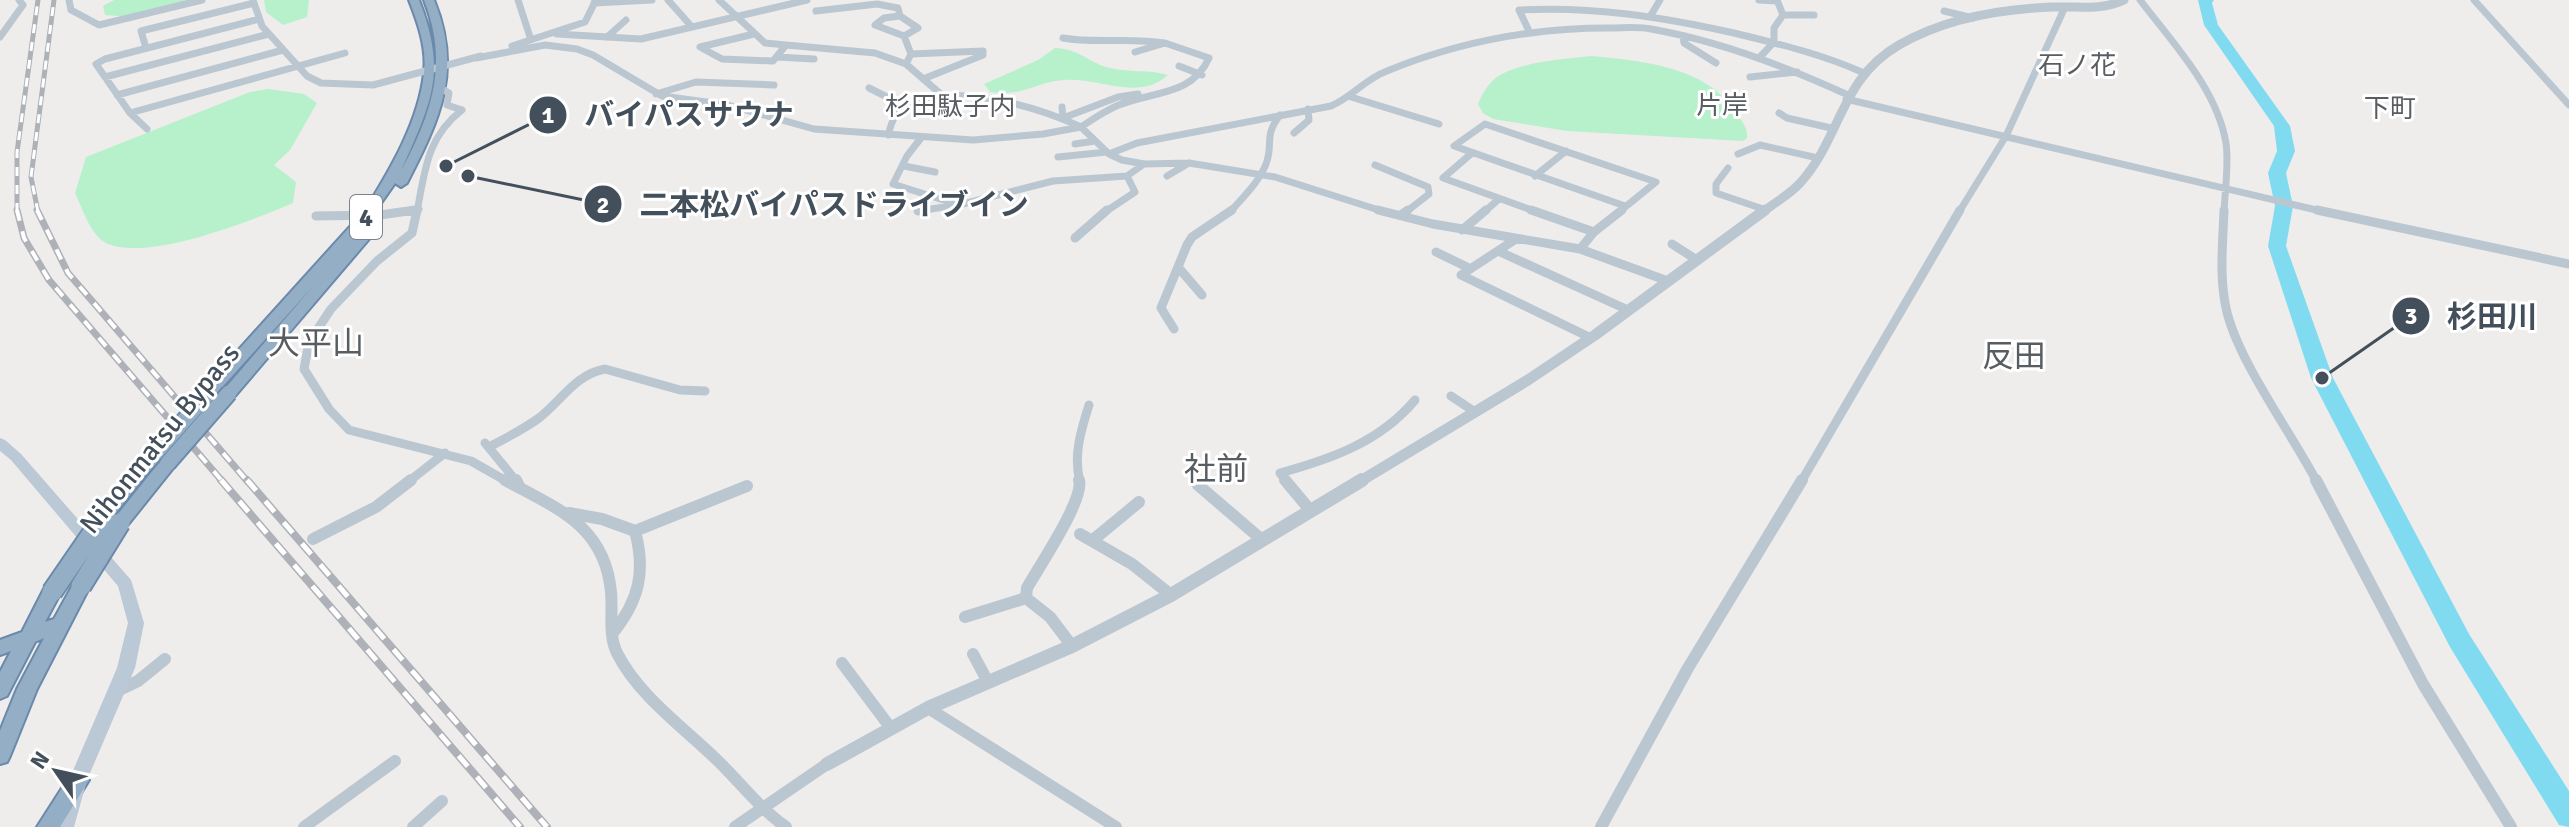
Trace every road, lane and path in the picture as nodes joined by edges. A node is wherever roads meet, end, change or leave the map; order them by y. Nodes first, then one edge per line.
1 (19, 0) edge
2 (69, 0) edge
3 (202, 0) edge
4 (414, 0) edge
5 (429, 0) edge
6 (518, 0) edge
7 (652, 0) edge
8 (668, 0) edge
9 (719, 0) edge
10 (770, 0) edge
11 (807, 0) edge
12 (1660, 0) edge
13 (1759, 0) edge
14 (1777, 0) edge
15 (2124, 0) edge
16 (2140, 0) edge
17 (2474, 0) edge
18 (254, 1) edge
19 (595, 2) edge
20 (778, 7) junction
21 (2065, 7) junction
22 (816, 11) dead end
23 (1944, 11) dead end
24 (1649, 14) junction
25 (1783, 15) junction
26 (1814, 15) dead end
27 (900, 16) junction
28 (736, 17) junction
29 (259, 19) junction
30 (1978, 19) junction
31 (626, 20) dead end
32 (692, 27) junction
33 (1641, 28) junction
34 (1529, 31) junction
35 (555, 33) junction
36 (269, 34) junction
37 (754, 34) junction
38 (904, 36) junction
39 (1683, 36) junction
40 (0, 37) edge
41 (607, 37) junction
42 (1063, 38) dead end
43 (531, 40) junction
44 (1774, 42) junction
45 (1165, 43) junction
46 (786, 45) junction
47 (146, 48) junction
48 (283, 50) junction
49 (1135, 52) dead end
50 (345, 53) dead end
51 (911, 54) junction
52 (777, 57) junction
53 (476, 58) junction
54 (814, 59) dead end
55 (1761, 60) junction
56 (1716, 63) dead end
57 (906, 64) junction
58 (299, 66) junction
59 (1179, 66) dead end
60 (437, 69) junction
61 (1797, 72) junction
62 (1864, 73) junction
63 (1202, 75) junction
64 (105, 77) junction
65 (1750, 77) dead end
66 (923, 79) junction
67 (774, 85) dead end
68 (439, 87) junction
69 (869, 88) dead end
70 (656, 94) junction
71 (1156, 94) junction
72 (117, 95) junction
73 (943, 96) junction
74 (1351, 97) junction
75 (1847, 97) junction
76 (1083, 98) dead end
77 (2569, 105) edge
78 (905, 106) junction
79 (1091, 106) junction
80 (1062, 107) dead end
81 (1308, 109) junction
82 (130, 113) junction
83 (1779, 113) dead end
84 (1280, 114) junction
85 (1063, 118) junction
86 (1439, 124) dead end
87 (1081, 127) junction
88 (1831, 128) junction
89 (147, 129) dead end
90 (1294, 133) dead end
91 (888, 135) junction
92 (2006, 136) junction
93 (921, 138) junction
94 (1095, 141) junction
95 (1075, 144) dead end
96 (1566, 151) junction
97 (1108, 153) junction
98 (1472, 153) junction
99 (1738, 154) dead end
100 (1058, 157) dead end
101 (1818, 158) junction
102 (1189, 163) junction
103 (1144, 164) junction
104 (1375, 165) dead end
105 (904, 166) junction
106 (1728, 168) dead end
107 (935, 172) dead end
108 (1261, 175) junction
109 (1127, 176) junction
110 (1167, 176) dead end
111 (1535, 176) junction
112 (2229, 189) junction
113 (1499, 199) junction
114 (959, 205) junction
115 (1625, 206) junction
116 (419, 209) junction
117 (1766, 210) junction
118 (918, 211) dead end
119 (374, 215) junction
120 (1401, 215) junction
121 (316, 216) dead end
122 (1462, 230) junction
123 (1594, 232) junction
124 (1075, 238) dead end
125 (1516, 239) junction
126 (1672, 244) dead end
127 (1580, 249) junction
128 (1498, 251) junction
129 (1436, 252) dead end
130 (1697, 260) junction
131 (2569, 264) edge
132 (1178, 267) junction
133 (1469, 268) junction
134 (1668, 281) junction
135 (1202, 295) dead end
136 (1628, 310) junction
137 (1174, 329) dead end
138 (1591, 338) junction
139 (705, 391) dead end
140 (1451, 396) dead end
141 (1415, 400) dead end
142 (1089, 405) dead end
143 (1475, 412) junction
144 (0, 443) edge
145 (445, 453) junction
146 (1198, 485) dead end
147 (747, 486) dead end
148 (520, 488) junction
149 (1139, 502) dead end
150 (1310, 510) junction
151 (563, 512) junction
152 (113, 519) junction
153 (635, 531) junction
154 (1080, 534) dead end
155 (313, 539) dead end
156 (1261, 539) junction
157 (1093, 540) junction
158 (1171, 595) junction
159 (1026, 598) junction
160 (965, 617) dead end
161 (61, 624) junction
162 (612, 634) junction
163 (27, 635) junction
164 (1072, 646) junction
165 (0, 648) edge
166 (973, 654) dead end
167 (165, 659) dead end
168 (842, 663) dead end
169 (988, 682) junction
170 (0, 691) edge
171 (117, 691) junction
172 (928, 708) junction
173 (890, 727) junction
174 (0, 756) edge
175 (395, 761) dead end
176 (827, 764) joint
177 (78, 780) junction
178 (442, 801) dead end
179 (762, 809) junction
180 (48, 827) edge
181 (65, 827) edge
182 (304, 827) edge
183 (413, 827) edge
184 (735, 827) edge
185 (786, 827) edge
186 (1116, 827) edge
187 (1601, 827) edge
188 (2511, 827) edge

1 - 40 street
2 - 3 street
4 - 60 highway, Nihonmatsu Bypass / 4
5 - 60 highway, Nihonmatsu Bypass / 4
6 - 43 street
7 - 19 street
8 - 32 street
9 - 28 street
10 - 20 street
11 - 20 street
12 - 24 street
13 - 14 street
14 - 25 street
15 - 21 street
16 - 112 street
17 - 77 street
18 - 29 street
18 - 47 street
19 - 35 street
20 - 28 street
21 - 30 street
21 - 92 street
22 - 27 street
23 - 30 street
24 - 33 street
24 - 34 street
24 - 44 street
25 - 26 street
25 - 44 street
27 - 38 street
27 - 38 street
28 - 32 street
28 - 37 street
29 - 36 street
29 - 47 street
30 - 62 street
31 - 41 street
32 - 41 street
33 - 34 street
33 - 39 street
34 - 74 street
35 - 41 street
35 - 43 street
36 - 48 street
36 - 64 street
37 - 46 street
37 - 52 street
38 - 51 street
39 - 55 street
39 - 56 street
42 - 45 street
43 - 53 street
44 - 55 street
44 - 62 street
45 - 49 street
45 - 63 street
46 - 52 street
46 - 57 street
47 - 64 street
48 - 58 street
48 - 72 street
50 - 58 street
51 - 57 street
51 - 66 street
52 - 54 street
53 - 60 street
53 - 70 street
55 - 61 street
57 - 66 street
58 - 60 street
58 - 82 street
59 - 63 street
60 - 68 highway, Nihonmatsu Bypass / 4
60 - 119 highway, Nihonmatsu Bypass / 4
61 - 65 street
61 - 75 street
62 - 75 street
63 - 71 street
64 - 72 street
66 - 73 street
67 - 70 street
68 - 116 street
68 - 119 highway, Nihonmatsu Bypass / 4
69 - 78 street
70 - 91 street
71 - 79 street
71 - 87 street
72 - 82 street
73 - 78 street
73 - 85 street
74 - 81 street
74 - 86 street
75 - 88 street
75 - 92 street
76 - 79 street
78 - 91 street
79 - 85 street
80 - 85 street
81 - 84 street
81 - 90 street
82 - 89 street
83 - 88 street
84 - 97 street
84 - 108 street
85 - 87 street
87 - 93 street
87 - 94 street
88 - 101 street
91 - 93 street
92 - 112 street
92 - 187 street
93 - 105 street
94 - 95 street
94 - 97 street
96 - 98 street
96 - 111 street
96 - 115 street
97 - 100 street
97 - 103 street
98 - 111 street
98 - 113 street
99 - 101 street
101 - 117 street
102 - 103 street
102 - 108 street
102 - 110 street
103 - 109 street
104 - 120 street
105 - 107 street
105 - 114 street
106 - 117 street
108 - 120 street
108 - 132 street
109 - 114 street
109 - 124 street
111 - 115 street
112 - 131 street
112 - 188 street
113 - 122 street
113 - 123 street
114 - 118 street
115 - 123 street
116 - 119 street
116 - 145 street
117 - 130 street
119 - 121 street
119 - 152 highway, Nihonmatsu Bypass / 4, bridge
119 - 152 highway, Nihonmatsu Bypass / 4, bridge
120 - 122 street
122 - 125 street
123 - 127 street
125 - 127 street
125 - 128 street
126 - 130 street
127 - 134 street
128 - 133 street
128 - 136 street
129 - 133 street
130 - 134 street
132 - 135 street
132 - 137 street
133 - 138 street
134 - 136 street
136 - 138 street
138 - 143 street
139 - 148 street
140 - 143 street
141 - 150 street
142 - 159 street
143 - 150 street
144 - 171 main road
145 - 148 street
145 - 155 street
146 - 156 street
147 - 153 street
148 - 151 street
149 - 157 street
150 - 156 street
151 - 153 street
151 - 162 street
152 - 161 highway, Nihonmatsu Bypass / 4, bridge
152 - 163 highway, Nihonmatsu Bypass / 4, bridge
153 - 162 street
154 - 157 street
156 - 158 street
157 - 158 street
158 - 164 street
159 - 160 street
159 - 164 street
161 - 163 highway
161 - 174 highway, Nihonmatsu Bypass / 4
162 - 179 street
163 - 165 highway
163 - 170 highway, Nihonmatsu Bypass / 4
164 - 169 street
166 - 169 street
167 - 171 street
168 - 173 street
169 - 172 street
171 - 177 main road
172 - 173 street
172 - 186 street
173 - 176 street
175 - 182 street
176 - 179 street
177 - 180 highway
177 - 181 main road
178 - 183 street
179 - 184 street
179 - 185 street

